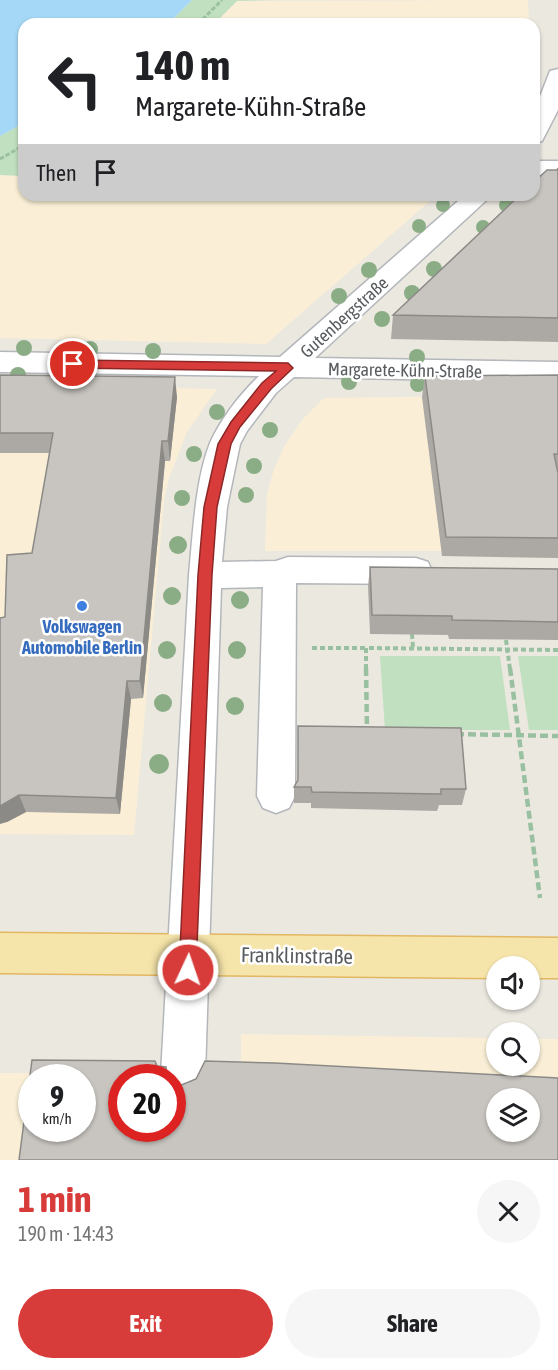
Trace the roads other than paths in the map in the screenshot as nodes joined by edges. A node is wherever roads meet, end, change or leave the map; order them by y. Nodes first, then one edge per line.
1 (558, 76) edge
2 (540, 123) edge
3 (540, 168) edge
4 (558, 168) edge
5 (473, 201) edge
6 (0, 362) edge
7 (288, 368) junction
8 (558, 372) edge
9 (441, 572) edge
10 (280, 574) junction
11 (205, 575) junction
12 (276, 796) dead end
13 (0, 952) edge
14 (189, 954) junction
15 (558, 958) edge
16 (184, 1064) edge

1 - 2 street
3 - 4 street
5 - 7 street, Gutenbergstraße
6 - 7 street, Margarete-Kühn-Straße
7 - 8 street, Margarete-Kühn-Straße
7 - 11 street, Gutenbergstraße
9 - 10 street
10 - 11 street
10 - 12 street
11 - 14 street, Gutenbergstraße
13 - 14 main road, Franklinstraße
14 - 15 main road, Franklinstraße
14 - 16 street, Gutenbergstraße

